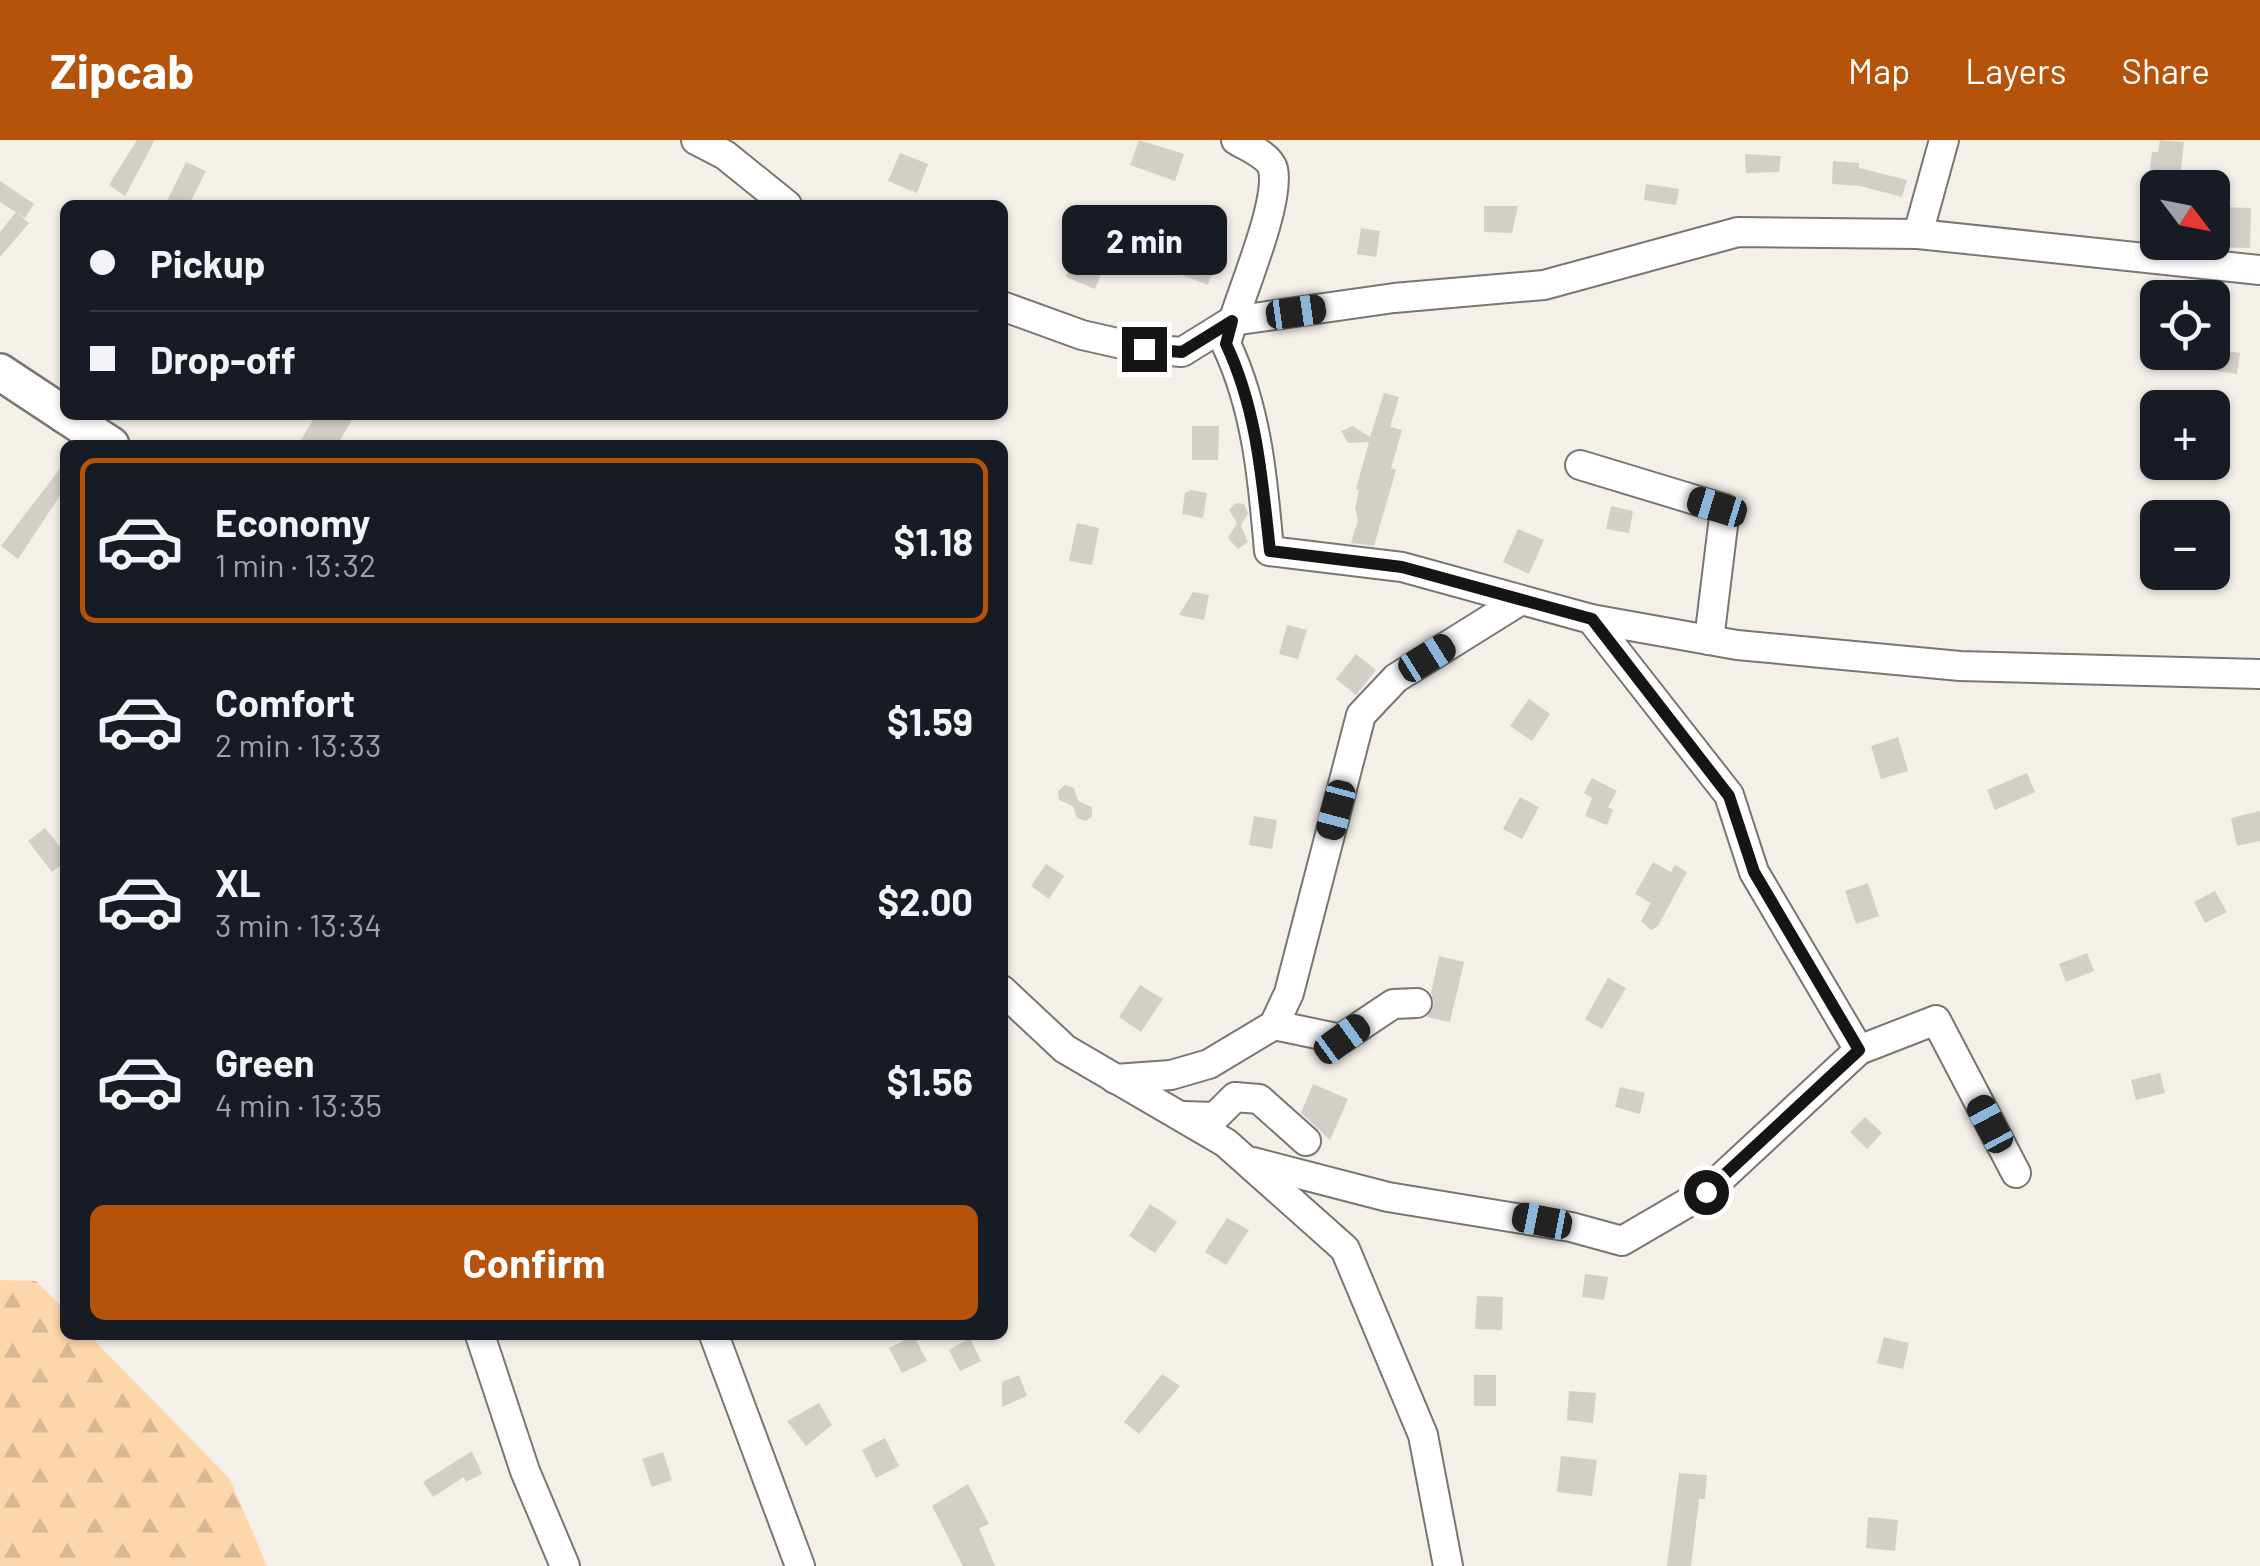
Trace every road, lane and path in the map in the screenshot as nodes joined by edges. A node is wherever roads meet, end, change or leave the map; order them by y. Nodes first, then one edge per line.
1 (696, 140) edge
2 (1236, 140) edge
3 (1944, 140) edge
4 (781, 200) edge
5 (1918, 234) junction
6 (2260, 270) edge
7 (1008, 308) edge
8 (1232, 321) junction
9 (0, 372) edge
10 (60, 412) edge
11 (73, 420) edge
12 (103, 440) edge
13 (1580, 465) dead end
14 (1520, 600) junction
15 (1592, 619) junction
16 (1710, 640) junction
17 (2260, 674) edge
18 (1008, 996) edge
19 (1417, 1003) dead end
20 (1274, 1025) junction
21 (1859, 1050) junction
22 (1114, 1079) junction
23 (1180, 1116) junction
24 (1306, 1140) dead end
25 (1248, 1161) junction
26 (2016, 1172) dead end
27 (482, 1340) edge
28 (716, 1340) edge
29 (565, 1566) edge
30 (800, 1566) edge
31 (1448, 1566) edge

1 - 4 street
2 - 8 street
3 - 5 street
5 - 6 street
5 - 8 street
7 - 8 street
8 - 14 street
9 - 10 main road
11 - 12 main road
13 - 16 street
14 - 15 street
14 - 20 street
15 - 16 street
15 - 21 street
16 - 17 street
18 - 22 street
19 - 20 street
20 - 22 street
21 - 25 street
21 - 26 street
22 - 23 street
23 - 24 street
23 - 25 street
25 - 31 street
27 - 29 street
28 - 30 street

